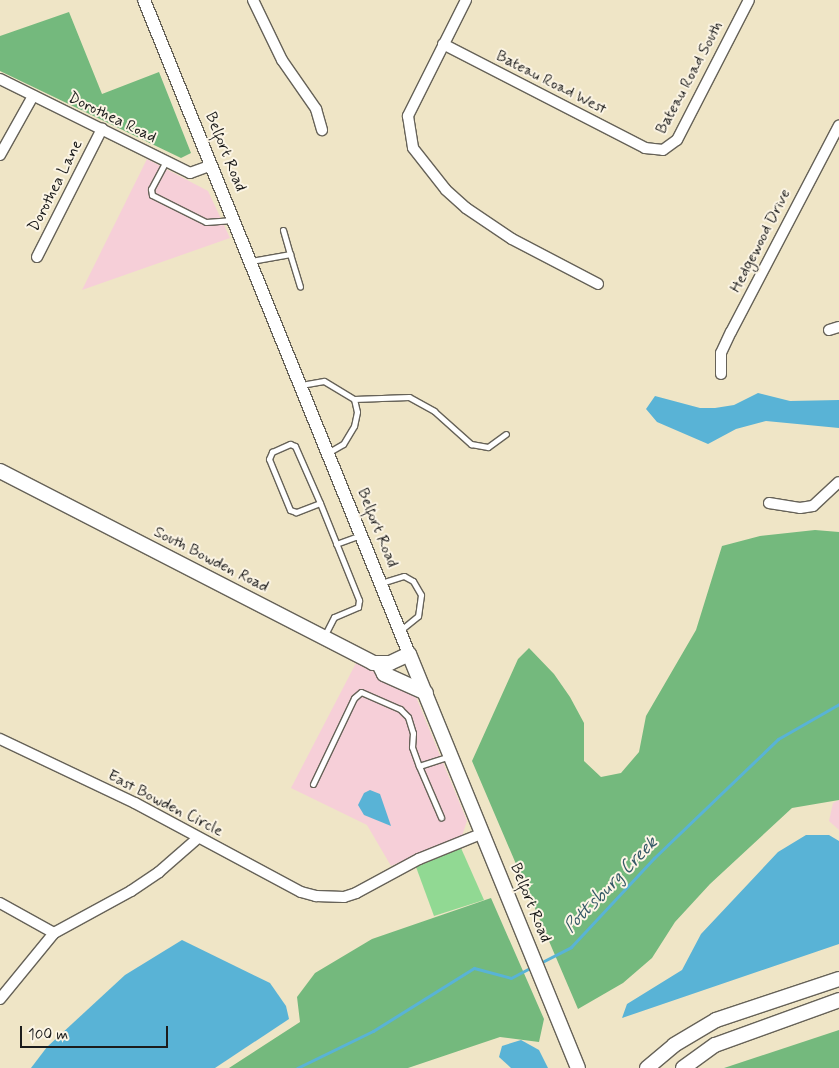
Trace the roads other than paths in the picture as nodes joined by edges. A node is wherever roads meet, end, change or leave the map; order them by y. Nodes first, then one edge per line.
1 (144, 0) edge
2 (253, 0) edge
3 (466, 0) edge
4 (749, 0) edge
5 (443, 44) junction
6 (0, 79) edge
7 (33, 96) junction
8 (839, 125) edge
9 (102, 129) junction
10 (322, 130) dead end
11 (645, 148) joint
12 (0, 155) edge
13 (166, 161) junction
14 (212, 165) junction
15 (234, 220) junction
16 (283, 230) dead end
17 (290, 254) junction
18 (37, 257) dead end
19 (251, 261) junction
20 (598, 284) dead end
21 (300, 286) dead end
22 (839, 327) edge
23 (828, 330) dead end
24 (721, 374) dead end
25 (300, 386) junction
26 (354, 399) junction
27 (504, 436) dead end
28 (328, 452) junction
29 (0, 471) edge
30 (839, 482) edge
31 (320, 503) junction
32 (769, 503) dead end
33 (361, 535) junction
34 (336, 544) junction
35 (381, 583) junction
36 (400, 631) junction
37 (324, 638) junction
38 (410, 654) junction
39 (379, 664) junction
40 (426, 693) junction
41 (0, 739) edge
42 (451, 755) junction
43 (419, 766) junction
44 (313, 784) dead end
45 (441, 817) dead end
46 (483, 834) junction
47 (198, 838) junction
48 (0, 903) edge
49 (54, 933) junction
50 (839, 979) edge
51 (0, 999) edge
52 (839, 1000) edge
53 (578, 1068) edge
54 (647, 1068) edge
55 (683, 1068) edge

1 - 14 street, Belfort Road
2 - 10 street
3 - 5 street
4 - 11 street, Bateau Road South
5 - 11 street, Bateau Road West
5 - 20 street
6 - 7 street, Dorothea Road
7 - 9 street, Dorothea Road
7 - 12 street
8 - 24 street, Hedgewood Drive
9 - 13 street, Dorothea Road
9 - 18 street, Dorothea Lane
13 - 14 street, Dorothea Road
13 - 15 lane
14 - 15 street, Belfort Road
15 - 19 street, Belfort Road
16 - 17 lane
17 - 19 lane
17 - 21 lane
19 - 25 street, Belfort Road
22 - 23 street
25 - 26 lane
25 - 28 street, Belfort Road
26 - 27 lane
26 - 28 lane
28 - 33 street, Belfort Road
29 - 37 main road, South Bowden Road
30 - 32 street
31 - 31 lane
31 - 34 lane
33 - 34 lane
33 - 35 street, Belfort Road
34 - 37 lane
35 - 36 street, Belfort Road
35 - 36 lane
36 - 38 street, Belfort Road
37 - 39 main road, South Bowden Road
38 - 39 main road
38 - 40 main road, Belfort Road
39 - 40 main road, South Bowden Road
40 - 42 main road, Belfort Road
41 - 47 street, East Bowden Circle
42 - 43 lane
42 - 46 main road, Belfort Road
43 - 44 lane
43 - 45 lane
46 - 47 street, East Bowden Circle
46 - 53 main road, Belfort Road
47 - 49 street
48 - 49 street
49 - 51 street
50 - 54 main road
52 - 55 main road

